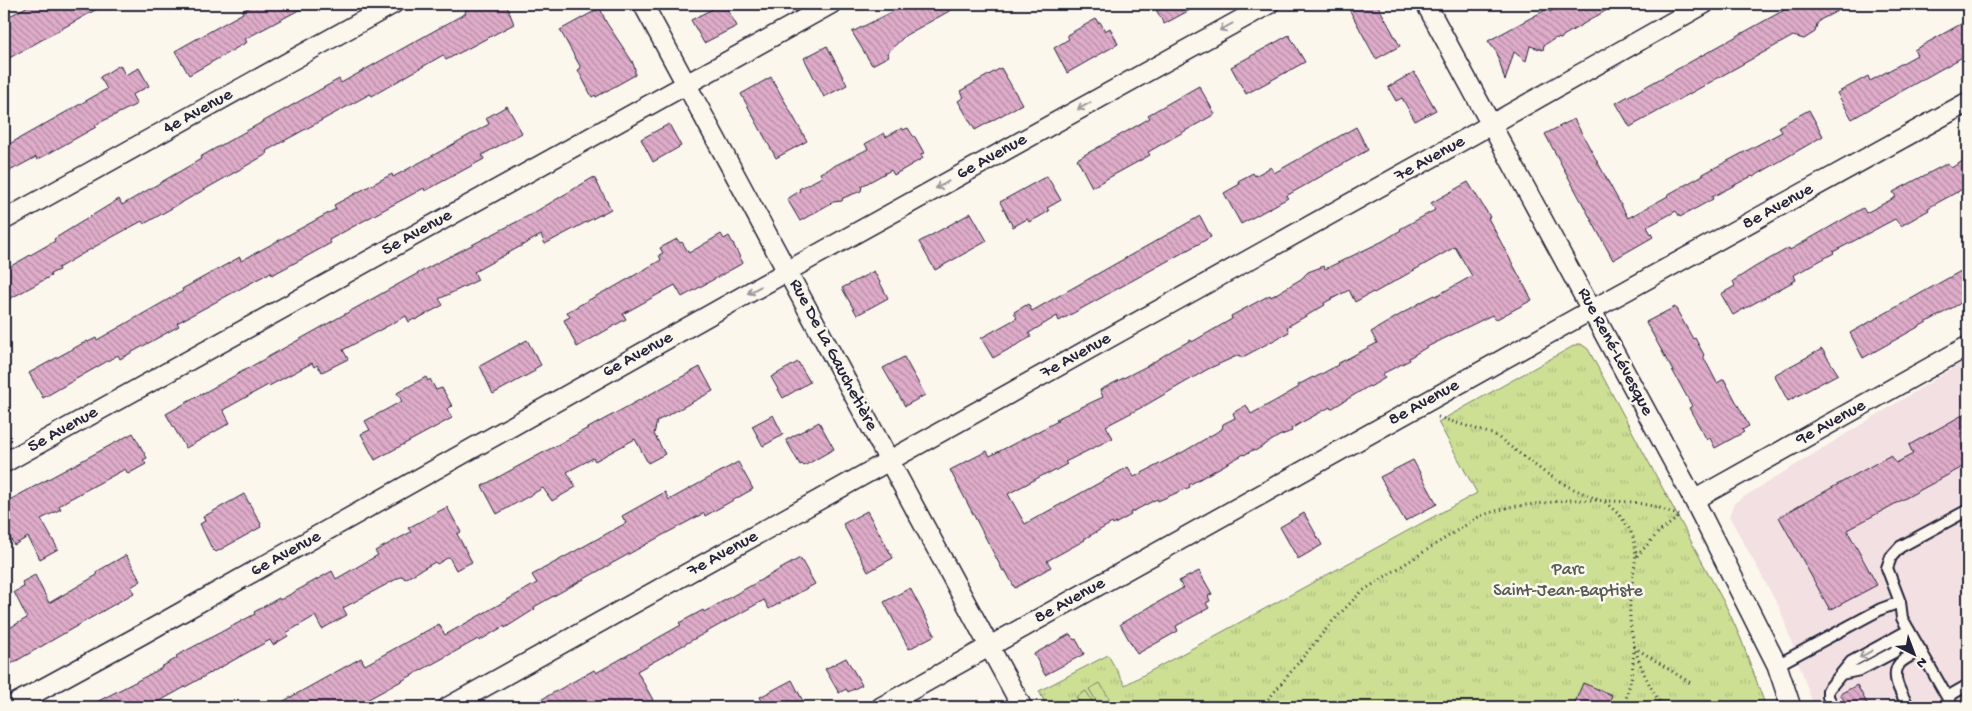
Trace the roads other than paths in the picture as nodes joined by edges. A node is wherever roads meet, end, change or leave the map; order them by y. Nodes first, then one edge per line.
1 (393, 4) edge
2 (643, 4) edge
3 (831, 4) edge
4 (1269, 4) edge
5 (1426, 4) edge
6 (1704, 4) edge
7 (687, 83) junction
8 (1968, 102) edge
9 (1492, 124) junction
10 (4, 220) edge
11 (787, 271) junction
12 (1592, 309) junction
13 (1968, 346) edge
14 (890, 460) junction
15 (4, 463) edge
16 (1694, 500) junction
17 (1968, 510) edge
18 (1900, 602) junction
19 (1909, 630) junction
20 (989, 646) junction
21 (1921, 650) junction
22 (1776, 665) junction
23 (1968, 685) edge
24 (1947, 697) junction
25 (9, 707) edge
26 (448, 707) edge
27 (881, 707) edge
28 (1022, 707) edge
29 (1791, 707) edge
30 (1834, 707) edge
31 (1909, 707) edge
32 (1953, 707) edge

1 - 10 street, 4e Avenue
2 - 7 street, Rue De La Gauchetière
3 - 7 street, 5e Avenue
4 -> 11 street, 6e Avenue
5 - 9 street, Rue René-Lévesque
6 - 9 street, 7e Avenue
7 - 11 street, Rue De La Gauchetière
7 - 15 street, 5e Avenue
8 - 12 street, 8e Avenue
9 - 12 street, Rue René-Lévesque
9 - 14 street, 7e Avenue
11 - 14 street, Rue De La Gauchetière
11 -> 25 street, 6e Avenue
12 - 16 street, Rue René-Lévesque
12 - 20 street, 8e Avenue
13 - 16 street, 9e Avenue
14 - 20 street, Rue De La Gauchetière
14 - 26 street, 7e Avenue
16 - 22 street, Rue René-Lévesque
17 - 18 lane
18 - 19 lane
18 - 22 lane
19 - 21 lane
19 -> 30 lane
20 - 27 street, 8e Avenue
20 - 28 street, Rue De La Gauchetière
21 - 24 lane
21 - 31 lane
22 - 29 street, Rue René-Lévesque
23 - 24 lane
24 - 32 lane

